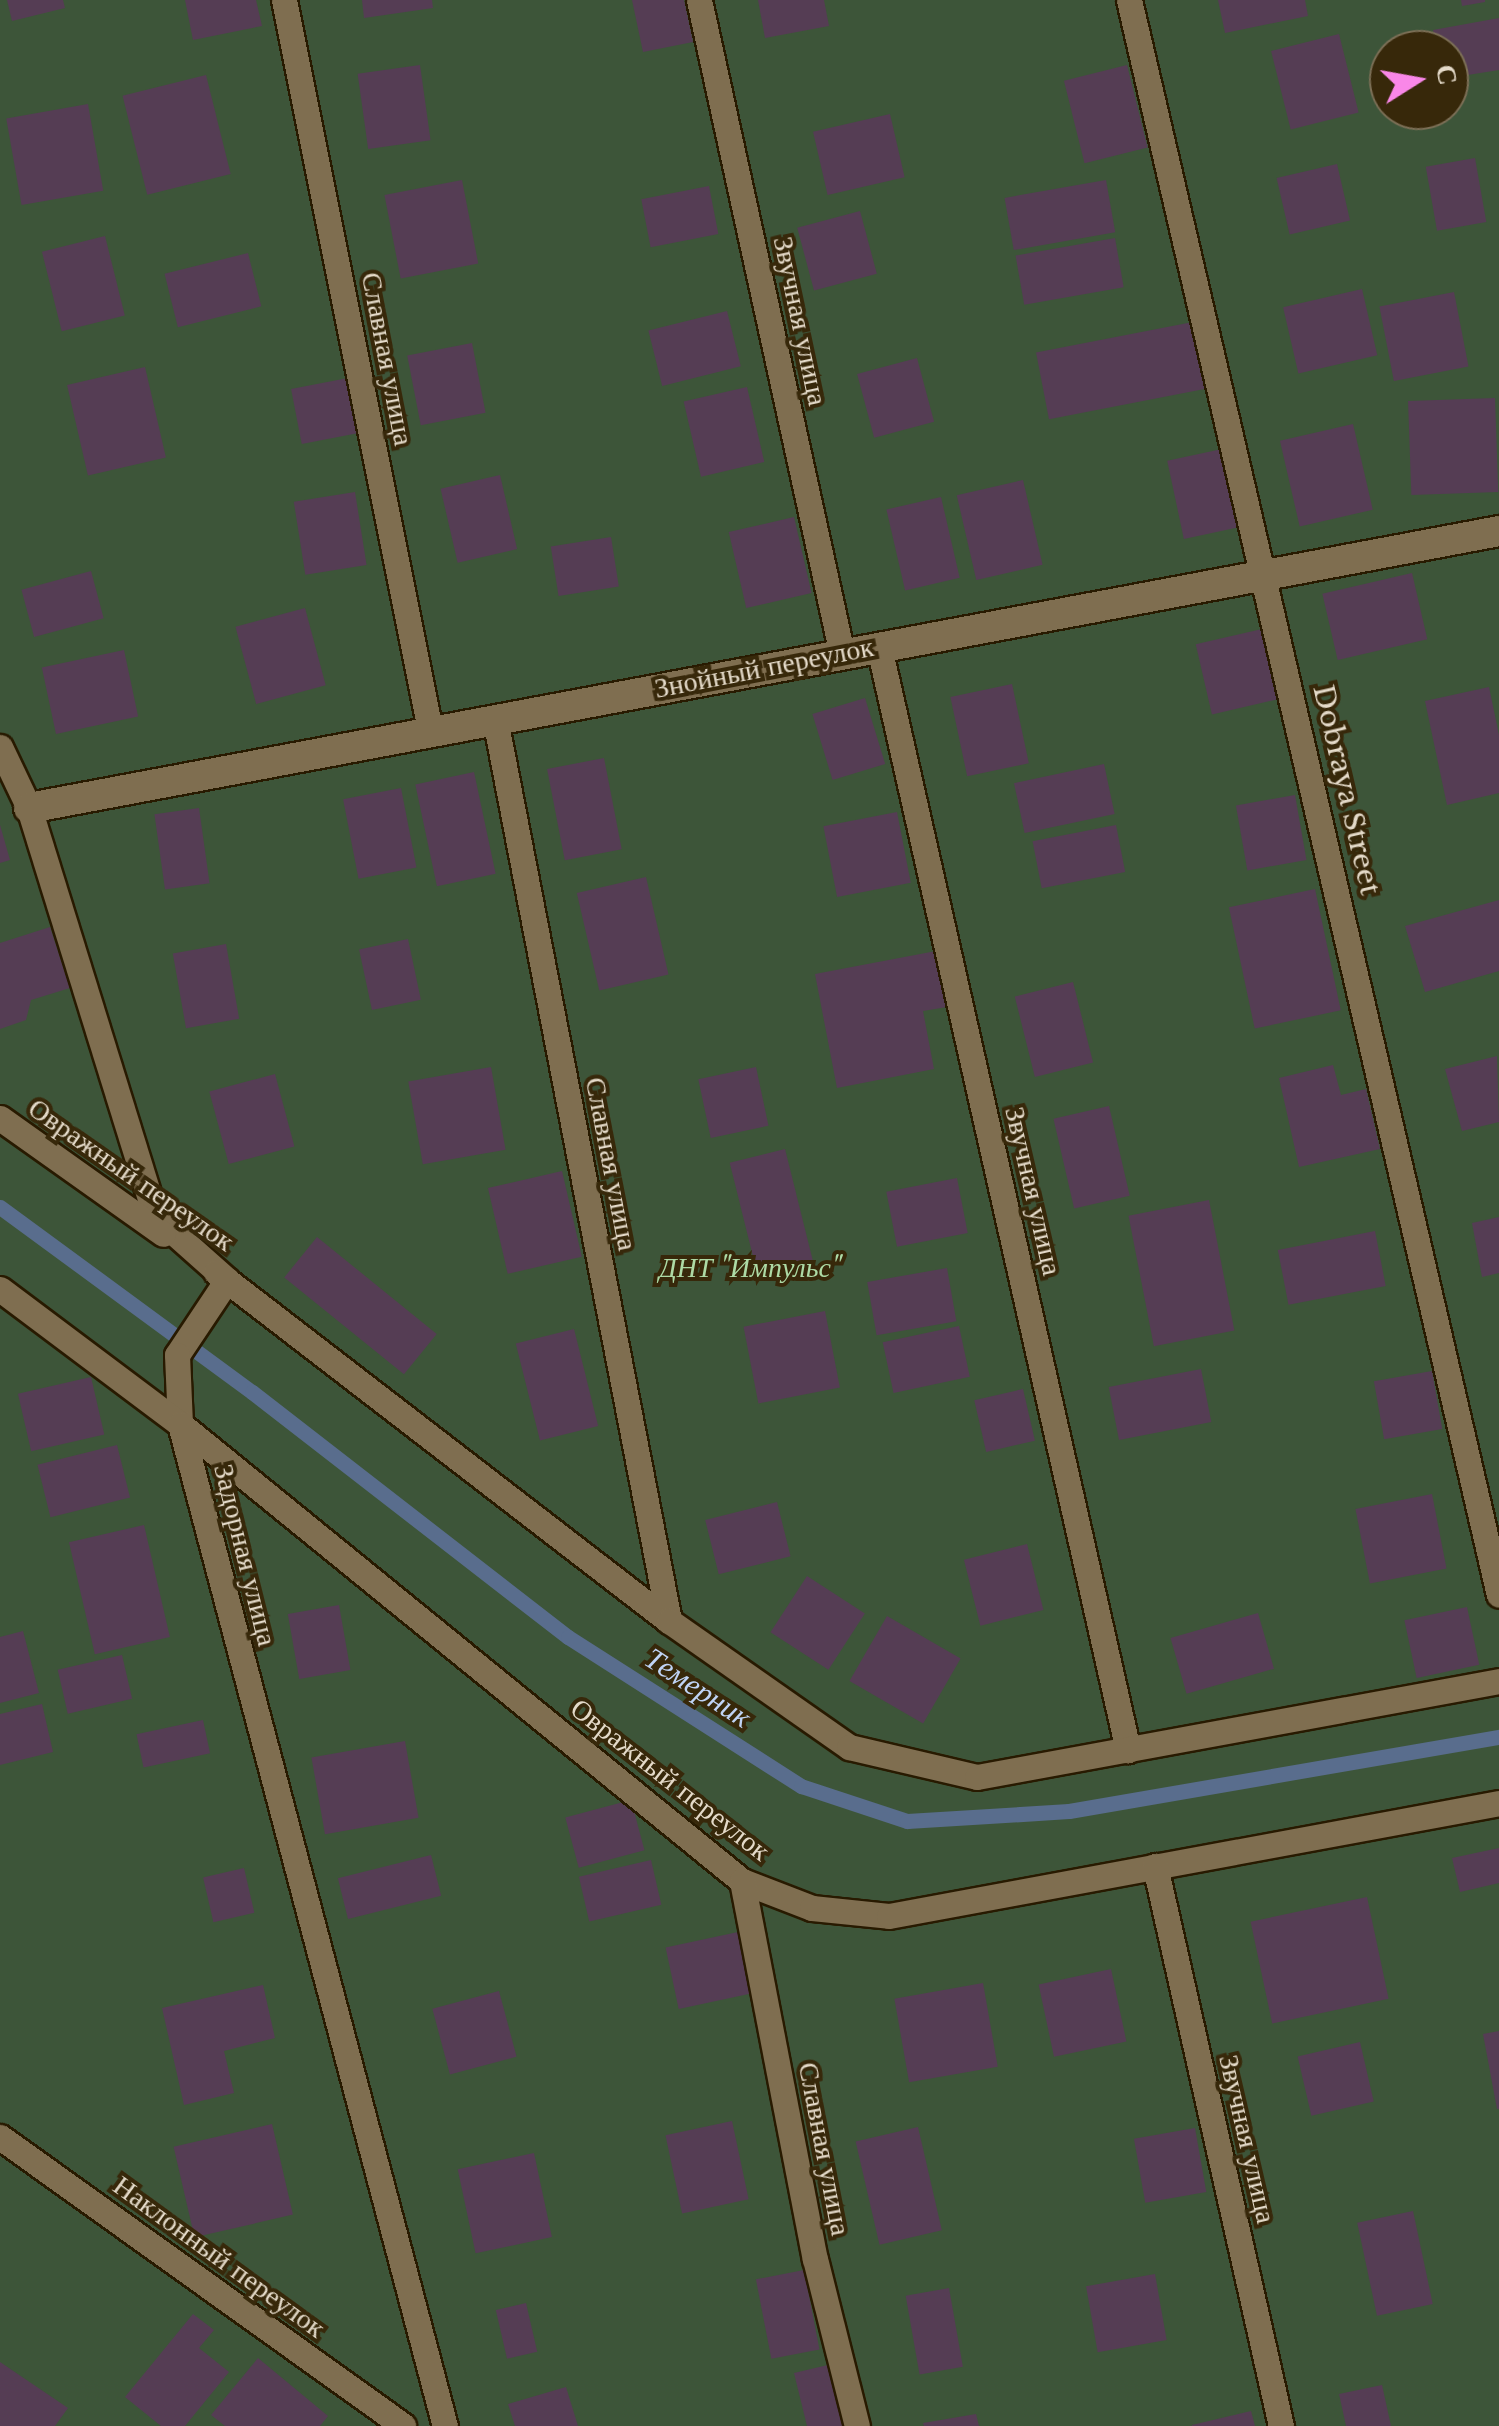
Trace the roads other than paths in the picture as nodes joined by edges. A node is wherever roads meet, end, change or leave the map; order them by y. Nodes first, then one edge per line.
1 (284, 0) edge
2 (699, 0) edge
3 (1129, 0) edge
4 (1499, 531) edge
5 (1266, 574) junction
6 (880, 646) junction
7 (842, 654) junction
8 (494, 718) junction
9 (430, 730) junction
10 (0, 747) edge
11 (29, 808) junction
12 (0, 1118) edge
13 (227, 1280) junction
14 (0, 1289) edge
15 (180, 1424) junction
16 (1499, 1595) edge
17 (669, 1620) junction
18 (1499, 1681) edge
19 (1128, 1750) junction
20 (1499, 1803) edge
21 (1155, 1866) junction
22 (742, 1881) junction
23 (0, 2137) edge
24 (403, 2426) edge
25 (445, 2426) edge
26 (856, 2426) edge
27 (1281, 2426) edge

1 - 9 lane, Славная улица
2 - 7 lane, Звучная улица
3 - 5 lane, Dobraya Street
4 - 5 street, Знойный переулок
5 - 6 street, Знойный переулок
5 - 16 lane, Dobraya Street
6 - 7 street, Знойный переулок
6 - 19 lane, Звучная улица
7 - 8 street, Знойный переулок
8 - 9 street, Знойный переулок
8 - 17 lane, Славная улица
9 - 11 street, Знойный переулок
10 - 11 lane
11 - 13 lane
12 - 13 lane, Овражный переулок
13 - 15 lane, Задорная улица
13 - 17 lane, Овражный переулок
14 - 15 lane, Овражный переулок
15 - 22 lane, Овражный переулок
15 - 25 lane, Задорная улица
17 - 19 lane, Овражный переулок
18 - 19 lane, Овражный переулок
20 - 21 lane, Овражный переулок
21 - 22 lane, Овражный переулок
21 - 27 lane, Звучная улица
22 - 26 lane, Славная улица
23 - 24 lane, Наклонный переулок

